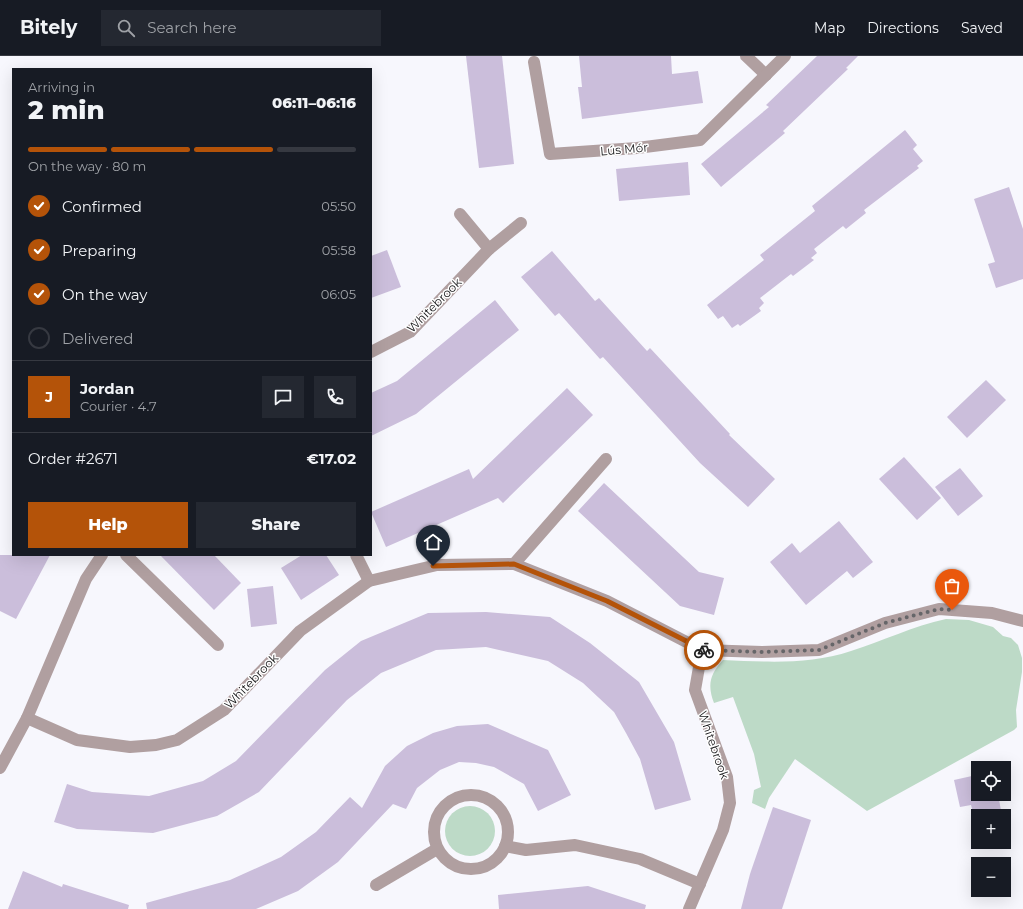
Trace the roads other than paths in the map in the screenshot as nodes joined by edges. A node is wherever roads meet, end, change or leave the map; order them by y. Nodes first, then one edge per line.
1 (746, 56) edge
2 (785, 56) edge
3 (534, 62) dead end
4 (766, 75) junction
5 (460, 214) dead end
6 (521, 223) dead end
7 (489, 249) junction
8 (372, 351) edge
9 (606, 459) dead end
10 (101, 556) edge
11 (127, 556) edge
12 (356, 556) edge
13 (514, 564) junction
14 (369, 581) junction
15 (1023, 621) edge
16 (218, 644) dead end
17 (702, 650) junction
18 (27, 718) junction
19 (0, 768) edge
20 (505, 846) junction
21 (437, 849) junction
22 (700, 884) junction
23 (376, 885) dead end
24 (689, 909) edge

1 - 4 street
2 - 4 street, Lús Mór
3 - 4 street, Lús Mór
5 - 7 street
6 - 7 street, Whitebrook
7 - 8 street, Whitebrook
9 - 13 street
10 - 18 street
11 - 16 street
12 - 14 street
13 - 14 street, Whitebrook
13 - 17 street, Whitebrook
14 - 18 street, Whitebrook
15 - 17 street, Whitebrook
17 - 22 street, Whitebrook
18 - 19 street
20 - 21 street
20 - 21 street
20 - 22 street
21 - 23 street
22 - 24 street, Whitebrook

